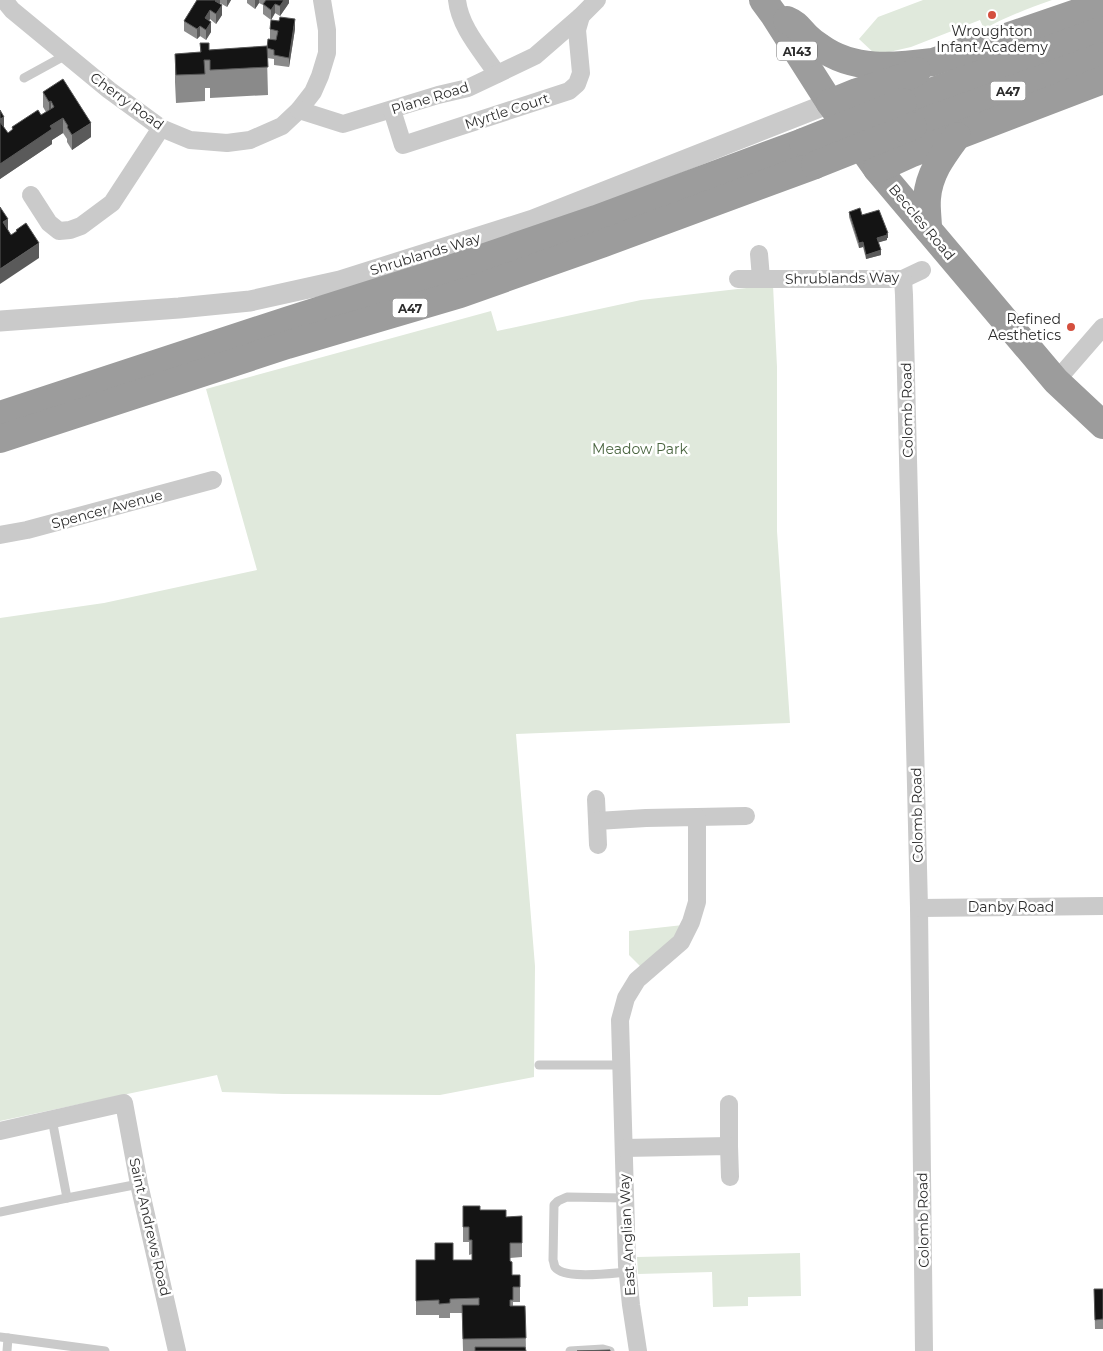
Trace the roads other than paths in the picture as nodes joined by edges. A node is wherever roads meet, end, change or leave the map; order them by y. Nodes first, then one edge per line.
1 (4, 0) edge
2 (322, 0) edge
3 (457, 0) edge
4 (597, 0) edge
5 (1103, 4) edge
6 (768, 7) edge
7 (581, 16) junction
8 (1103, 30) edge
9 (66, 54) junction
10 (1103, 56) edge
11 (933, 62) junction
12 (497, 74) junction
13 (24, 78) dead end
14 (1103, 80) edge
15 (830, 103) junction
16 (299, 110) junction
17 (392, 110) junction
18 (908, 114) junction
19 (161, 128) junction
20 (957, 136) junction
21 (809, 154) junction
22 (877, 169) junction
23 (31, 195) dead end
24 (928, 229) junction
25 (759, 254) dead end
26 (922, 270) dead end
27 (761, 278) junction
28 (738, 279) dead end
29 (903, 279) junction
30 (0, 321) edge
31 (1103, 327) edge
32 (1056, 381) junction
33 (0, 415) edge
34 (1103, 425) edge
35 (0, 439) edge
36 (213, 480) dead end
37 (0, 535) edge
38 (596, 800) dead end
39 (746, 816) dead end
40 (696, 817) junction
41 (597, 821) junction
42 (598, 845) dead end
43 (1103, 906) edge
44 (919, 908) junction
45 (539, 1065) dead end
46 (621, 1065) junction
47 (729, 1104) dead end
48 (52, 1119) junction
49 (0, 1131) edge
50 (729, 1146) junction
51 (624, 1148) junction
52 (730, 1177) dead end
53 (139, 1184) junction
54 (67, 1198) junction
55 (625, 1198) junction
56 (0, 1212) edge
57 (627, 1272) junction
58 (4, 1337) edge
59 (7, 1351) edge
60 (105, 1351) edge
61 (177, 1351) edge
62 (570, 1351) edge
63 (610, 1351) edge
64 (638, 1351) edge
65 (924, 1351) edge

1 - 9 street, Cherry Road
2 - 16 street, Cherry Road
3 - 12 street
4 - 7 street, Plane Road
5 - 11 highway
6 - 11 highway
6 - 15 highway, Beccles Road / A143
7 - 12 street, Plane Road
7 - 17 street, Myrtle Court
8 - 18 highway, A47
9 - 13 lane
9 - 19 street, Cherry Road
10 - 18 highway, A47
11 - 15 highway
12 - 17 street, Plane Road
14 - 20 highway, A47
15 - 22 highway, Beccles Road / A143
15 - 30 street, Shrublands Way
16 - 17 street, Plane Road
16 - 19 street, Cherry Road
18 - 21 highway, A47, bridge
19 - 23 street
20 - 22 highway, A47
20 - 24 highway
21 - 33 highway, A47
21 - 35 highway, A47
22 - 24 highway, Beccles Road / A143
24 - 32 highway, Beccles Road / A143
25 - 27 street
26 - 29 street, Shrublands Way
27 - 28 street, Shrublands Way
27 - 29 street, Shrublands Way
29 - 44 street, Colomb Road
31 - 32 street
32 - 34 highway, Beccles Road / A143
36 - 37 street, Spencer Avenue
38 - 41 street
39 - 40 street
40 - 41 street
40 - 46 street, East Anglian Way
41 - 42 street
43 - 44 street, Danby Road
44 - 65 street, Colomb Road
45 - 46 lane
46 - 51 street, East Anglian Way
47 - 50 street
48 - 49 street
48 - 53 street, Saint Andrews Road
48 - 54 lane
50 - 51 street
50 - 52 street
51 - 55 street, East Anglian Way
53 - 54 lane
53 - 61 street, Saint Andrews Road
54 - 56 lane
55 - 57 street, East Anglian Way
55 - 57 lane
57 - 64 street, East Anglian Way
58 - 59 lane
58 - 60 lane
62 - 63 lane

